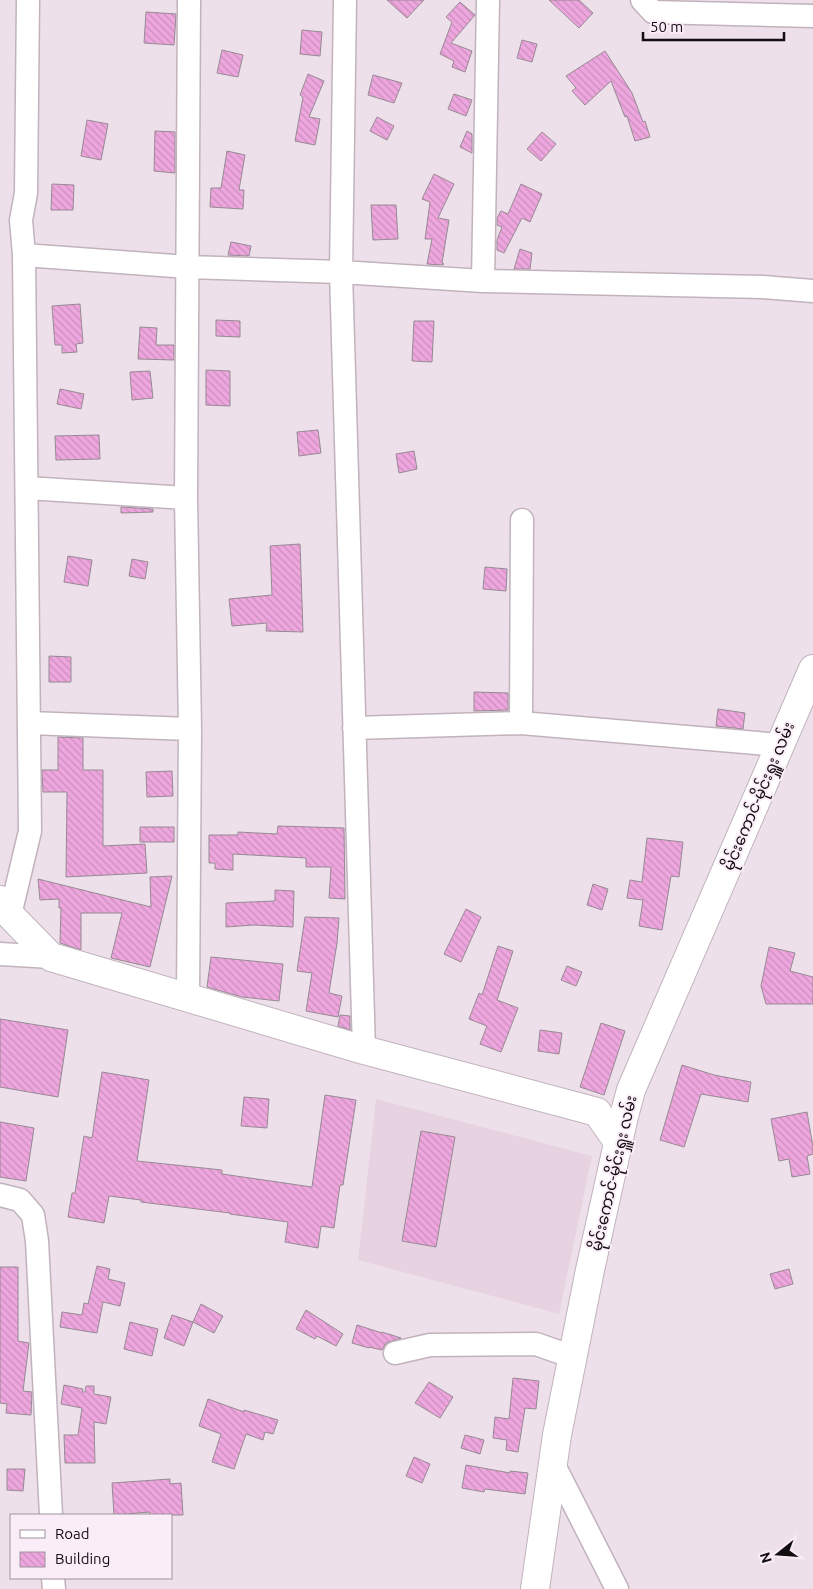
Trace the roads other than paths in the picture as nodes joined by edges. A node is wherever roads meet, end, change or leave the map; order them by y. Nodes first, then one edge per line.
1 (28, 0) edge
2 (189, 0) edge
3 (345, 0) edge
4 (488, 0) edge
5 (642, 0) edge
6 (813, 16) edge
7 (24, 255) junction
8 (188, 267) junction
9 (341, 272) junction
10 (484, 281) junction
11 (813, 291) edge
12 (27, 488) junction
13 (186, 498) junction
14 (522, 520) dead end
15 (813, 669) edge
16 (521, 722) junction
17 (29, 723) junction
18 (354, 728) junction
19 (190, 729) junction
20 (780, 745) junction
21 (5, 907) edge
22 (0, 954) edge
23 (51, 957) junction
24 (188, 998) junction
25 (364, 1050) junction
26 (631, 1090) junction
27 (597, 1112) junction
28 (618, 1142) junction
29 (0, 1195) edge
30 (395, 1353) dead end
31 (573, 1357) junction
32 (554, 1465) junction
33 (50, 1514) edge
34 (535, 1589) edge
35 (617, 1589) edge

1 - 7 street
2 - 8 street
3 - 9 street
4 - 10 street
5 - 6 street
7 - 8 street
7 - 12 street
8 - 9 street
8 - 13 street
9 - 10 street
9 - 18 street
10 - 11 street
12 - 13 street
12 - 17 street
13 - 19 street
14 - 16 street
15 - 20 main road, မိုင်းကောင်-မိုင်းရှူး လမ်း
16 - 18 street
16 - 20 street
17 - 19 street
17 - 21 street
18 - 25 street
19 - 24 street
20 - 26 main road, မိုင်းကောင်-မိုင်းရှူး လမ်း
21 - 23 main road
22 - 23 street
23 - 24 main road
24 - 25 main road
25 - 27 main road
26 - 27 main road
26 - 28 main road, မိုင်းကောင်-မိုင်းရှူး လမ်း
27 - 28 main road
28 - 31 main road, မိုင်းကောင်-မိုင်းရှူး လမ်း
29 - 33 street
30 - 31 street
31 - 32 main road, မိုင်းကောင်-မိုင်းရှူး လမ်း
32 - 34 main road, မိုင်းကောင်-မိုင်းရှူး လမ်း
32 - 35 street

